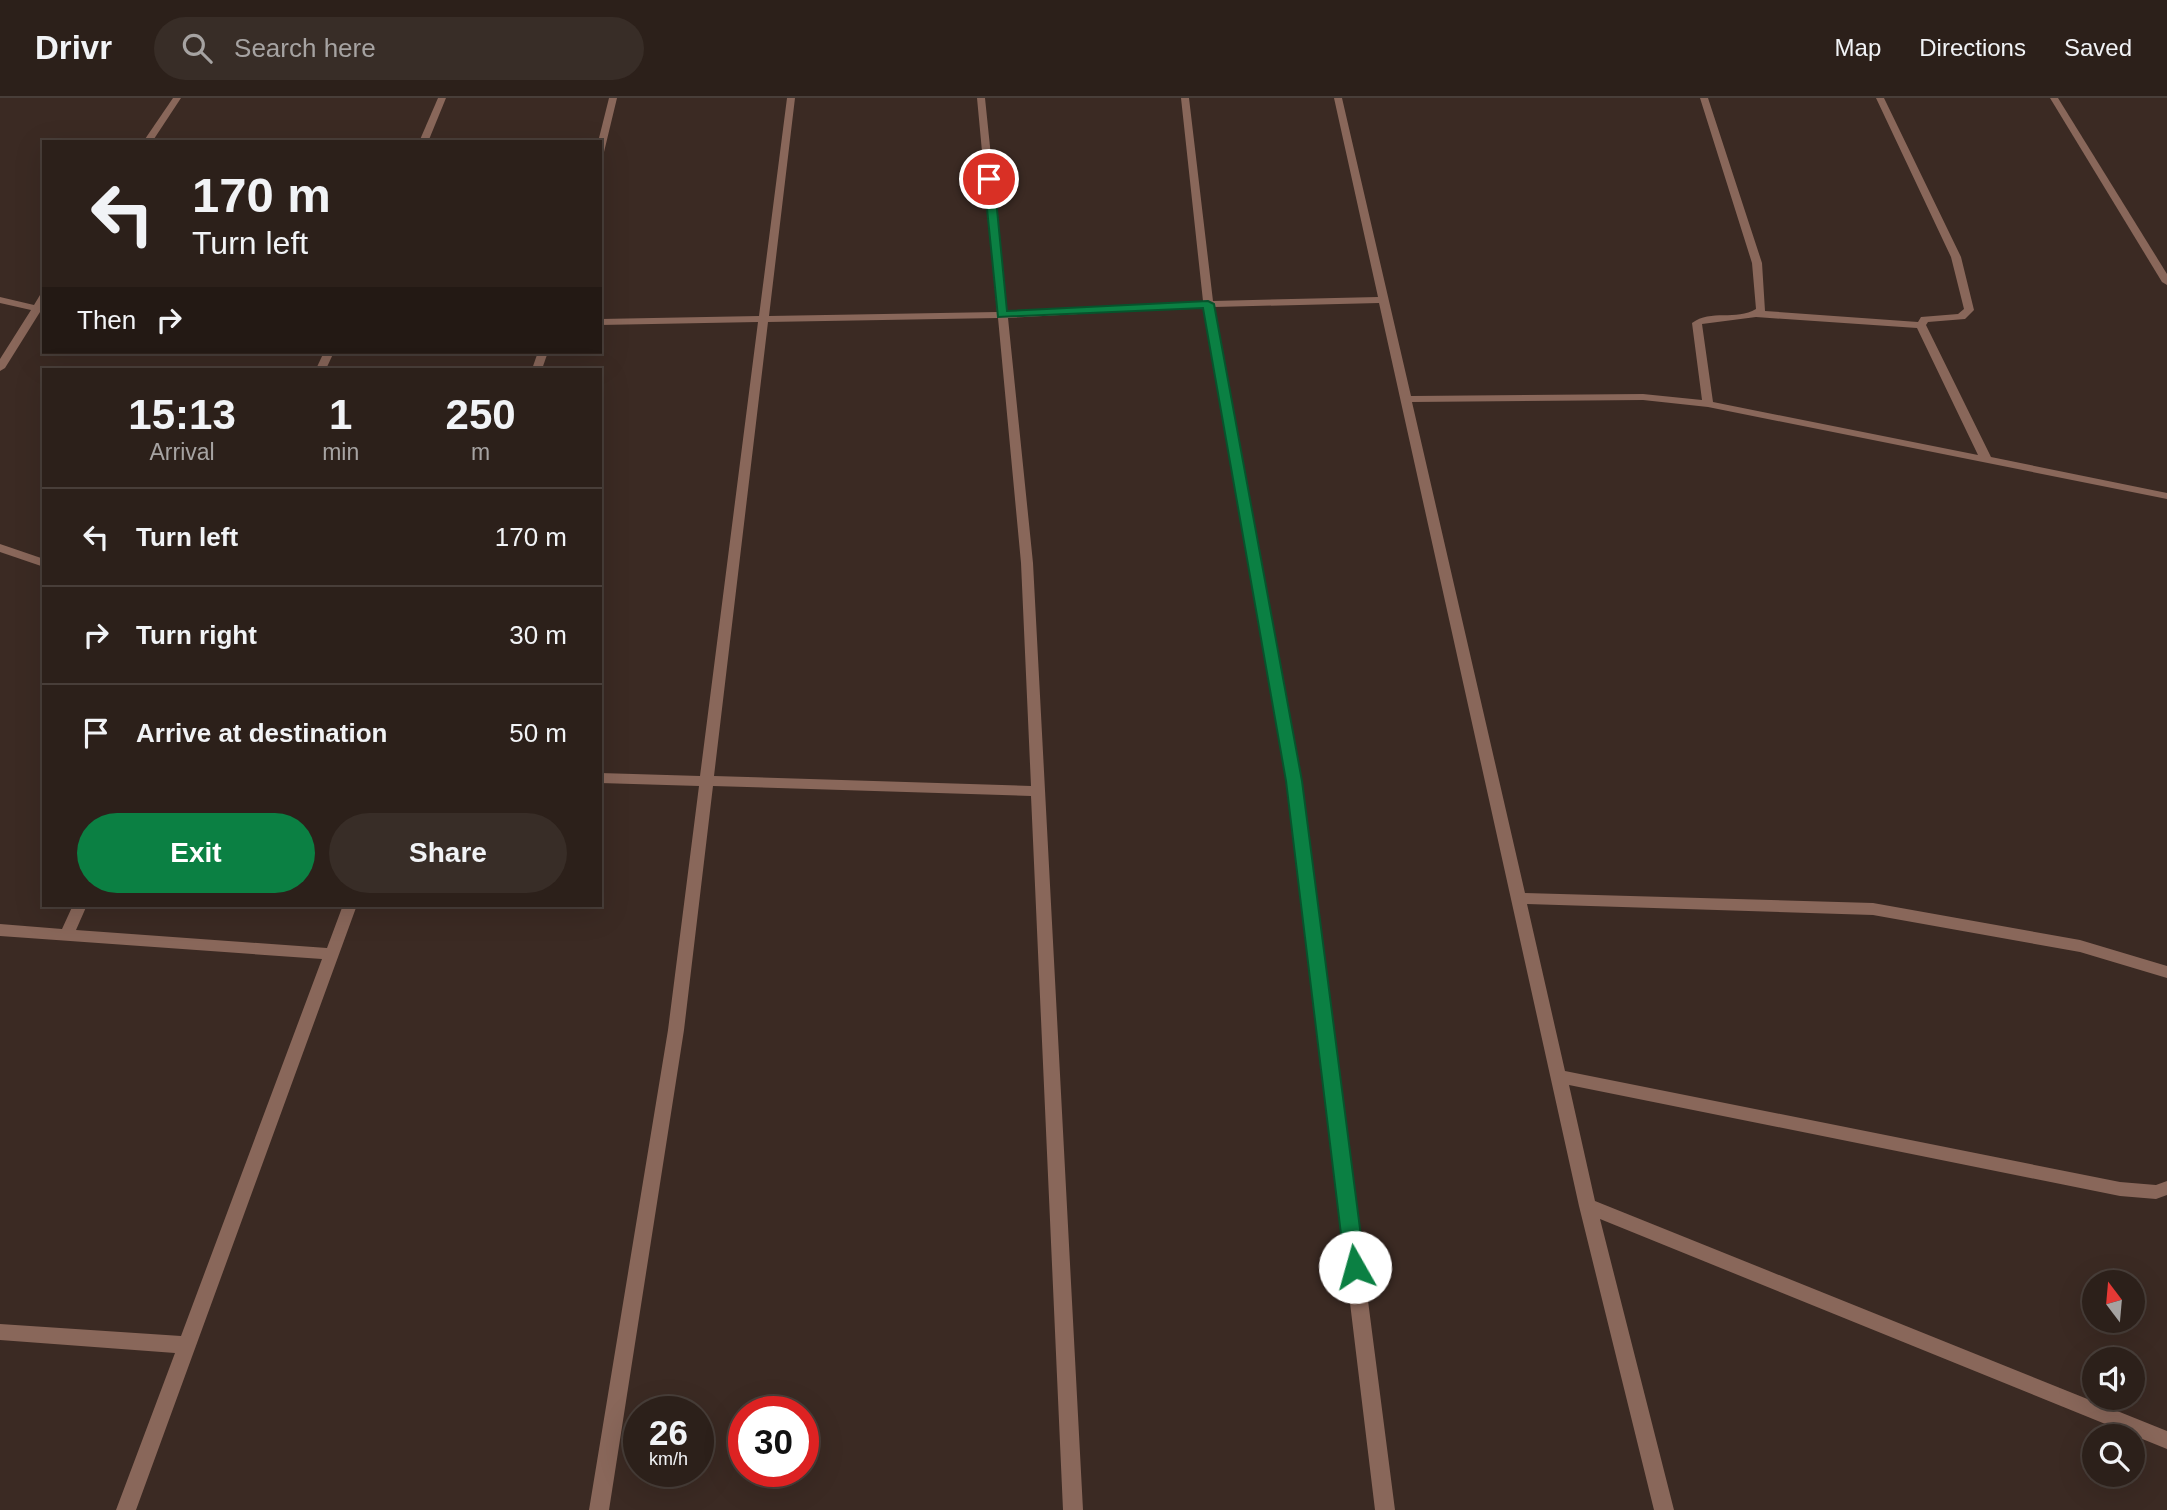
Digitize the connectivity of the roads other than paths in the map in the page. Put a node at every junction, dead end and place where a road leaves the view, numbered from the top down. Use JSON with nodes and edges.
{"nodes":[{"id":1,"x":177,"y":98,"type":"edge"},
{"id":2,"x":442,"y":98,"type":"edge"},
{"id":3,"x":613,"y":98,"type":"edge"},
{"id":4,"x":791,"y":98,"type":"edge"},
{"id":5,"x":981,"y":98,"type":"edge"},
{"id":6,"x":1185,"y":98,"type":"edge"},
{"id":7,"x":1338,"y":98,"type":"edge"},
{"id":8,"x":1704,"y":98,"type":"edge"},
{"id":9,"x":1880,"y":98,"type":"edge"},
{"id":10,"x":2054,"y":98,"type":"edge"},
{"id":11,"x":147,"y":140,"type":"edge"},
{"id":12,"x":424,"y":140,"type":"edge"},
{"id":13,"x":602,"y":144,"type":"edge"},
{"id":14,"x":2167,"y":282,"type":"edge"},
{"id":15,"x":1384,"y":299,"type":"junction"},
{"id":16,"x":0,"y":300,"type":"edge"},
{"id":17,"x":1208,"y":304,"type":"junction"},
{"id":18,"x":40,"y":309,"type":"edge"},
{"id":19,"x":1757,"y":314,"type":"junction"},
{"id":20,"x":1002,"y":315,"type":"junction"},
{"id":21,"x":764,"y":318,"type":"junction"},
{"id":22,"x":602,"y":322,"type":"edge"},
{"id":23,"x":1921,"y":326,"type":"junction"},
{"id":24,"x":0,"y":368,"type":"edge"},
{"id":25,"x":1406,"y":399,"type":"junction"},
{"id":26,"x":1707,"y":404,"type":"junction"},
{"id":27,"x":1986,"y":459,"type":"junction"},
{"id":28,"x":2167,"y":496,"type":"edge"},
{"id":29,"x":0,"y":548,"type":"edge"},
{"id":30,"x":42,"y":561,"type":"edge"},
{"id":31,"x":602,"y":778,"type":"edge"},
{"id":32,"x":707,"y":779,"type":"junction"},
{"id":33,"x":1037,"y":791,"type":"junction"},
{"id":34,"x":1519,"y":898,"type":"junction"},
{"id":35,"x":79,"y":907,"type":"edge"},
{"id":36,"x":349,"y":907,"type":"edge"},
{"id":37,"x":0,"y":930,"type":"edge"},
{"id":38,"x":66,"y":936,"type":"junction"},
{"id":39,"x":332,"y":954,"type":"junction"},
{"id":40,"x":2167,"y":972,"type":"edge"},
{"id":41,"x":1559,"y":1076,"type":"junction"},
{"id":42,"x":2167,"y":1188,"type":"edge"},
{"id":43,"x":1588,"y":1206,"type":"junction"},
{"id":44,"x":0,"y":1332,"type":"edge"},
{"id":45,"x":186,"y":1345,"type":"junction"},
{"id":46,"x":2167,"y":1440,"type":"edge"},
{"id":47,"x":126,"y":1510,"type":"edge"},
{"id":48,"x":599,"y":1510,"type":"edge"},
{"id":49,"x":1073,"y":1510,"type":"edge"},
{"id":50,"x":1385,"y":1510,"type":"edge"},
{"id":51,"x":1664,"y":1510,"type":"edge"}],
"edges":[{"from":1,"to":11,"type":"street"},
{"from":2,"to":12,"type":"street"},
{"from":3,"to":13,"type":"street"},
{"from":4,"to":21,"type":"street"},
{"from":5,"to":20,"type":"street"},
{"from":6,"to":17,"type":"street"},
{"from":7,"to":15,"type":"street"},
{"from":8,"to":19,"type":"street"},
{"from":9,"to":23,"type":"street"},
{"from":10,"to":14,"type":"street"},
{"from":15,"to":17,"type":"street"},
{"from":15,"to":25,"type":"street"},
{"from":16,"to":18,"type":"street"},
{"from":17,"to":20,"type":"street"},
{"from":17,"to":50,"type":"street"},
{"from":18,"to":24,"type":"street"},
{"from":19,"to":23,"type":"street"},
{"from":19,"to":26,"type":"street"},
{"from":20,"to":21,"type":"street"},
{"from":20,"to":33,"type":"street"},
{"from":21,"to":22,"type":"street"},
{"from":21,"to":32,"type":"street"},
{"from":23,"to":27,"type":"street"},
{"from":25,"to":26,"type":"street"},
{"from":25,"to":34,"type":"street"},
{"from":26,"to":27,"type":"street"},
{"from":27,"to":28,"type":"street"},
{"from":29,"to":30,"type":"street"},
{"from":31,"to":32,"type":"street"},
{"from":32,"to":33,"type":"street"},
{"from":32,"to":48,"type":"street"},
{"from":33,"to":49,"type":"street"},
{"from":34,"to":40,"type":"street"},
{"from":34,"to":41,"type":"street"},
{"from":35,"to":38,"type":"street"},
{"from":36,"to":39,"type":"street"},
{"from":37,"to":38,"type":"street"},
{"from":38,"to":39,"type":"street"},
{"from":39,"to":45,"type":"street"},
{"from":41,"to":42,"type":"street"},
{"from":41,"to":43,"type":"street"},
{"from":43,"to":46,"type":"street"},
{"from":43,"to":51,"type":"street"},
{"from":44,"to":45,"type":"street"},
{"from":45,"to":47,"type":"street"}]}
